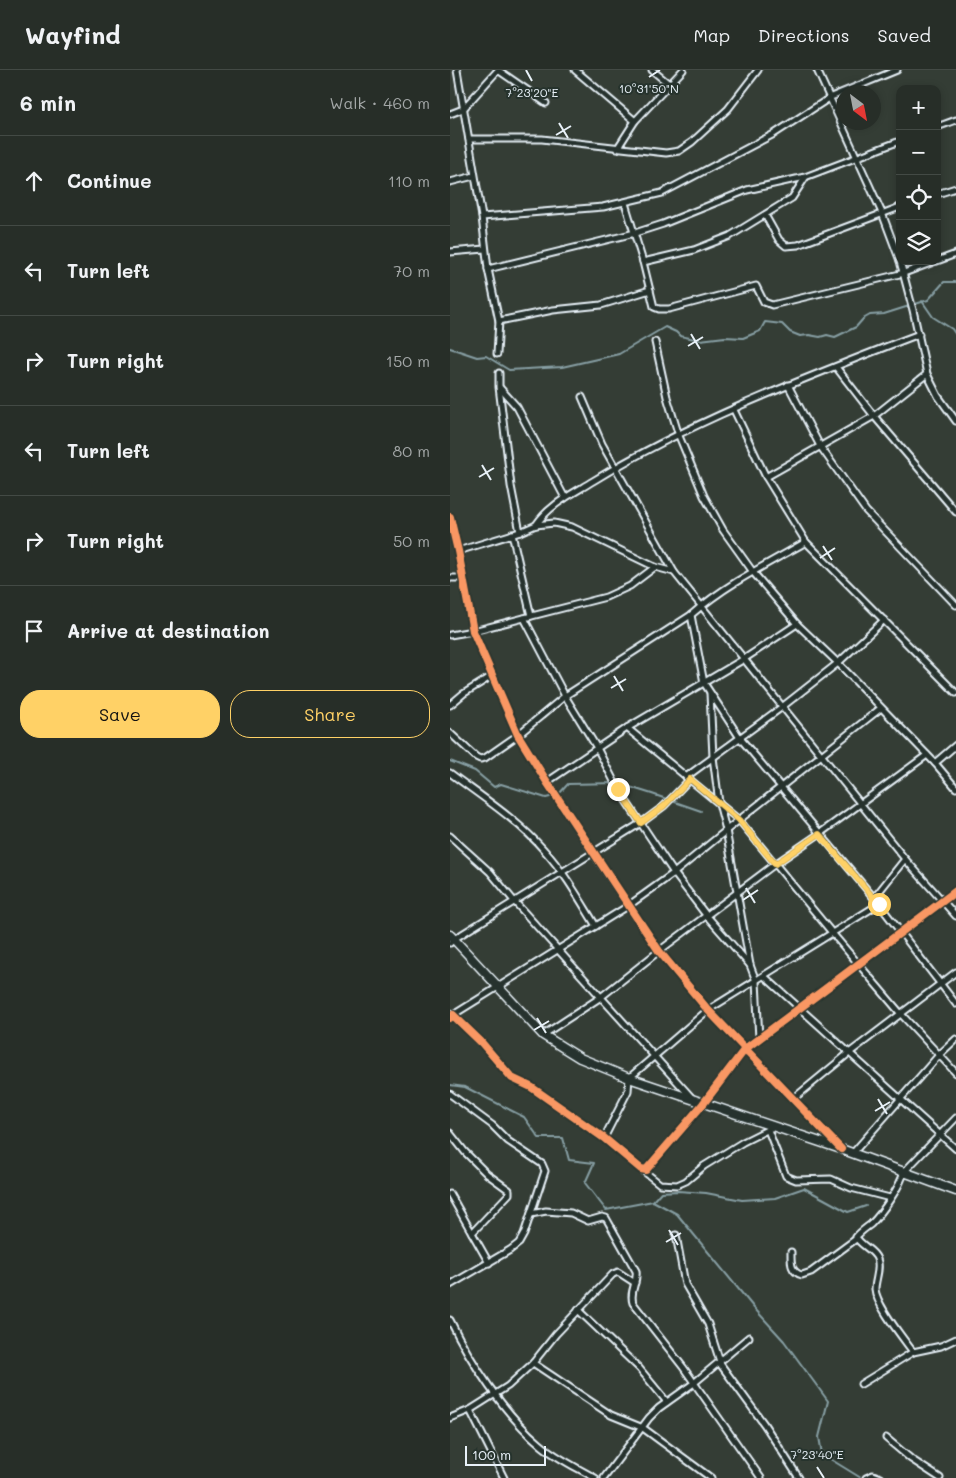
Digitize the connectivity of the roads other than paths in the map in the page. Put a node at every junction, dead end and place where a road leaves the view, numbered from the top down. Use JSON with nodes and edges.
{"nodes":[{"id":1,"x":457,"y":70,"type":"edge"},
{"id":2,"x":575,"y":70,"type":"edge"},
{"id":3,"x":652,"y":70,"type":"edge"},
{"id":4,"x":683,"y":70,"type":"edge"},
{"id":5,"x":758,"y":70,"type":"edge"},
{"id":6,"x":817,"y":70,"type":"edge"},
{"id":7,"x":896,"y":70,"type":"edge"},
{"id":8,"x":669,"y":84,"type":"junction"},
{"id":9,"x":831,"y":97,"type":"junction"},
{"id":10,"x":546,"y":103,"type":"dead end"},
{"id":11,"x":463,"y":108,"type":"junction"},
{"id":12,"x":450,"y":114,"type":"edge"},
{"id":13,"x":956,"y":120,"type":"edge"},
{"id":14,"x":635,"y":121,"type":"junction"},
{"id":15,"x":941,"y":126,"type":"edge"},
{"id":16,"x":468,"y":139,"type":"junction"},
{"id":17,"x":896,"y":141,"type":"edge"},
{"id":18,"x":617,"y":149,"type":"junction"},
{"id":19,"x":856,"y":156,"type":"junction"},
{"id":20,"x":474,"y":176,"type":"junction"},
{"id":21,"x":806,"y":177,"type":"junction"},
{"id":22,"x":450,"y":182,"type":"edge"},
{"id":23,"x":956,"y":188,"type":"edge"},
{"id":24,"x":941,"y":193,"type":"edge"},
{"id":25,"x":626,"y":202,"type":"junction"},
{"id":26,"x":896,"y":208,"type":"edge"},
{"id":27,"x":882,"y":213,"type":"junction"},
{"id":28,"x":765,"y":215,"type":"junction"},
{"id":29,"x":482,"y":217,"type":"junction"},
{"id":30,"x":635,"y":233,"type":"junction"},
{"id":31,"x":485,"y":249,"type":"junction"},
{"id":32,"x":896,"y":250,"type":"edge"},
{"id":33,"x":450,"y":252,"type":"edge"},
{"id":34,"x":956,"y":254,"type":"edge"},
{"id":35,"x":941,"y":260,"type":"edge"},
{"id":36,"x":643,"y":262,"type":"junction"},
{"id":37,"x":901,"y":265,"type":"edge"},
{"id":38,"x":926,"y":265,"type":"edge"},
{"id":39,"x":488,"y":269,"type":"junction"},
{"id":40,"x":904,"y":273,"type":"junction"},
{"id":41,"x":650,"y":290,"type":"junction"},
{"id":42,"x":499,"y":321,"type":"junction"},
{"id":43,"x":919,"y":334,"type":"junction"},
{"id":44,"x":655,"y":342,"type":"dead end"},
{"id":45,"x":497,"y":354,"type":"dead end"},
{"id":46,"x":836,"y":366,"type":"junction"},
{"id":47,"x":499,"y":373,"type":"dead end"},
{"id":48,"x":927,"y":374,"type":"junction"},
{"id":49,"x":788,"y":385,"type":"junction"},
{"id":50,"x":499,"y":387,"type":"junction"},
{"id":51,"x":582,"y":397,"type":"dead end"},
{"id":52,"x":734,"y":410,"type":"junction"},
{"id":53,"x":874,"y":416,"type":"junction"},
{"id":54,"x":956,"y":421,"type":"edge"},
{"id":55,"x":679,"y":436,"type":"junction"},
{"id":56,"x":820,"y":446,"type":"junction"},
{"id":57,"x":615,"y":468,"type":"junction"},
{"id":58,"x":766,"y":477,"type":"junction"},
{"id":59,"x":565,"y":498,"type":"junction"},
{"id":60,"x":956,"y":512,"type":"edge"},
{"id":61,"x":450,"y":517,"type":"edge"},
{"id":62,"x":536,"y":525,"type":"junction"},
{"id":63,"x":520,"y":532,"type":"junction"},
{"id":64,"x":512,"y":534,"type":"junction"},
{"id":65,"x":806,"y":542,"type":"junction"},
{"id":66,"x":458,"y":551,"type":"junction"},
{"id":67,"x":655,"y":567,"type":"junction"},
{"id":68,"x":674,"y":572,"type":"junction"},
{"id":69,"x":753,"y":572,"type":"junction"},
{"id":70,"x":450,"y":578,"type":"edge"},
{"id":71,"x":462,"y":578,"type":"junction"},
{"id":72,"x":956,"y":605,"type":"edge"},
{"id":73,"x":702,"y":606,"type":"junction"},
{"id":74,"x":691,"y":615,"type":"junction"},
{"id":75,"x":531,"y":616,"type":"junction"},
{"id":76,"x":524,"y":618,"type":"junction"},
{"id":77,"x":884,"y":620,"type":"junction"},
{"id":78,"x":797,"y":624,"type":"junction"},
{"id":79,"x":472,"y":631,"type":"junction"},
{"id":80,"x":450,"y":635,"type":"edge"},
{"id":81,"x":744,"y":659,"type":"junction"},
{"id":82,"x":838,"y":663,"type":"junction"},
{"id":83,"x":492,"y":676,"type":"junction"},
{"id":84,"x":704,"y":683,"type":"junction"},
{"id":85,"x":710,"y":693,"type":"junction"},
{"id":86,"x":956,"y":693,"type":"edge"},
{"id":87,"x":565,"y":696,"type":"junction"},
{"id":88,"x":450,"y":705,"type":"edge"},
{"id":89,"x":782,"y":707,"type":"junction"},
{"id":90,"x":882,"y":708,"type":"junction"},
{"id":91,"x":627,"y":728,"type":"junction"},
{"id":92,"x":450,"y":733,"type":"edge"},
{"id":93,"x":518,"y":735,"type":"junction"},
{"id":94,"x":740,"y":738,"type":"junction"},
{"id":95,"x":956,"y":745,"type":"edge"},
{"id":96,"x":597,"y":748,"type":"junction"},
{"id":97,"x":926,"y":755,"type":"junction"},
{"id":98,"x":822,"y":756,"type":"junction"},
{"id":99,"x":713,"y":758,"type":"junction"},
{"id":100,"x":935,"y":763,"type":"junction"},
{"id":101,"x":450,"y":773,"type":"edge"},
{"id":102,"x":688,"y":778,"type":"junction"},
{"id":103,"x":547,"y":782,"type":"junction"},
{"id":104,"x":781,"y":788,"type":"junction"},
{"id":105,"x":956,"y":788,"type":"edge"},
{"id":106,"x":719,"y":803,"type":"junction"},
{"id":107,"x":861,"y":803,"type":"junction"},
{"id":108,"x":739,"y":820,"type":"junction"},
{"id":109,"x":641,"y":823,"type":"junction"},
{"id":110,"x":726,"y":830,"type":"junction"},
{"id":111,"x":819,"y":834,"type":"junction"},
{"id":112,"x":450,"y":836,"type":"edge"},
{"id":113,"x":593,"y":852,"type":"junction"},
{"id":114,"x":905,"y":859,"type":"junction"},
{"id":115,"x":775,"y":864,"type":"junction"},
{"id":116,"x":562,"y":872,"type":"junction"},
{"id":117,"x":674,"y":873,"type":"junction"},
{"id":118,"x":956,"y":891,"type":"edge"},
{"id":119,"x":738,"y":892,"type":"junction"},
{"id":120,"x":874,"y":898,"type":"junction"},
{"id":121,"x":514,"y":901,"type":"junction"},
{"id":122,"x":942,"y":901,"type":"junction"},
{"id":123,"x":879,"y":904,"type":"junction"},
{"id":124,"x":628,"y":906,"type":"junction"},
{"id":125,"x":706,"y":915,"type":"junction"},
{"id":126,"x":956,"y":916,"type":"edge"},
{"id":127,"x":596,"y":926,"type":"junction"},
{"id":128,"x":901,"y":933,"type":"junction"},
{"id":129,"x":833,"y":934,"type":"junction"},
{"id":130,"x":451,"y":939,"type":"edge"},
{"id":131,"x":558,"y":950,"type":"junction"},
{"id":132,"x":659,"y":951,"type":"junction"},
{"id":133,"x":750,"y":965,"type":"junction"},
{"id":134,"x":859,"y":965,"type":"junction"},
{"id":135,"x":956,"y":972,"type":"edge"},
{"id":136,"x":764,"y":976,"type":"junction"},
{"id":137,"x":756,"y":981,"type":"junction"},
{"id":138,"x":940,"y":984,"type":"junction"},
{"id":139,"x":497,"y":986,"type":"junction"},
{"id":140,"x":601,"y":997,"type":"junction"},
{"id":141,"x":956,"y":1004,"type":"edge"},
{"id":142,"x":800,"y":1008,"type":"junction"},
{"id":143,"x":708,"y":1010,"type":"junction"},
{"id":144,"x":901,"y":1014,"type":"junction"},
{"id":145,"x":451,"y":1015,"type":"edge"},
{"id":146,"x":543,"y":1035,"type":"junction"},
{"id":147,"x":759,"y":1039,"type":"junction"},
{"id":148,"x":956,"y":1039,"type":"edge"},
{"id":149,"x":745,"y":1049,"type":"junction"},
{"id":150,"x":850,"y":1053,"type":"junction"},
{"id":151,"x":939,"y":1055,"type":"junction"},
{"id":152,"x":653,"y":1056,"type":"junction"},
{"id":153,"x":956,"y":1073,"type":"edge"},
{"id":154,"x":629,"y":1078,"type":"junction"},
{"id":155,"x":450,"y":1094,"type":"edge"},
{"id":156,"x":793,"y":1099,"type":"junction"},
{"id":157,"x":900,"y":1099,"type":"junction"},
{"id":158,"x":694,"y":1100,"type":"junction"},
{"id":159,"x":703,"y":1104,"type":"junction"},
{"id":160,"x":956,"y":1118,"type":"edge"},
{"id":161,"x":771,"y":1128,"type":"junction"},
{"id":162,"x":450,"y":1133,"type":"edge"},
{"id":163,"x":940,"y":1134,"type":"junction"},
{"id":164,"x":604,"y":1138,"type":"junction"},
{"id":165,"x":841,"y":1149,"type":"junction"},
{"id":166,"x":956,"y":1149,"type":"edge"},
{"id":167,"x":853,"y":1153,"type":"junction"},
{"id":168,"x":641,"y":1169,"type":"junction"},
{"id":169,"x":904,"y":1172,"type":"junction"},
{"id":170,"x":956,"y":1191,"type":"edge"},
{"id":171,"x":450,"y":1194,"type":"edge"},
{"id":172,"x":890,"y":1198,"type":"junction"},
{"id":173,"x":531,"y":1214,"type":"junction"},
{"id":174,"x":472,"y":1233,"type":"junction"},
{"id":175,"x":676,"y":1236,"type":"dead end"},
{"id":176,"x":856,"y":1239,"type":"junction"},
{"id":177,"x":791,"y":1252,"type":"dead end"},
{"id":178,"x":489,"y":1263,"type":"junction"},
{"id":179,"x":635,"y":1283,"type":"junction"},
{"id":180,"x":450,"y":1286,"type":"edge"},
{"id":181,"x":578,"y":1310,"type":"junction"},
{"id":182,"x":450,"y":1320,"type":"edge"},
{"id":183,"x":749,"y":1337,"type":"dead end"},
{"id":184,"x":956,"y":1339,"type":"edge"},
{"id":185,"x":913,"y":1352,"type":"junction"},
{"id":186,"x":719,"y":1361,"type":"junction"},
{"id":187,"x":533,"y":1363,"type":"junction"},
{"id":188,"x":694,"y":1383,"type":"junction"},
{"id":189,"x":861,"y":1384,"type":"dead end"},
{"id":190,"x":495,"y":1394,"type":"junction"},
{"id":191,"x":667,"y":1402,"type":"junction"},
{"id":192,"x":470,"y":1410,"type":"junction"},
{"id":193,"x":450,"y":1418,"type":"edge"},
{"id":194,"x":642,"y":1428,"type":"junction"},
{"id":195,"x":886,"y":1438,"type":"dead end"},
{"id":196,"x":504,"y":1478,"type":"edge"},
{"id":197,"x":595,"y":1478,"type":"edge"},
{"id":198,"x":604,"y":1478,"type":"edge"},
{"id":199,"x":711,"y":1478,"type":"edge"},
{"id":200,"x":761,"y":1478,"type":"edge"},
{"id":201,"x":799,"y":1478,"type":"edge"},
{"id":202,"x":866,"y":1478,"type":"edge"},
{"id":203,"x":881,"y":1478,"type":"edge"},
{"id":204,"x":940,"y":1478,"type":"edge"}],
"edges":[{"from":1,"to":11,"type":"street"},
{"from":2,"to":14,"type":"street"},
{"from":3,"to":8,"type":"street"},
{"from":4,"to":8,"type":"street"},
{"from":5,"to":18,"type":"street"},
{"from":6,"to":9,"type":"street"},
{"from":7,"to":9,"type":"street"},
{"from":8,"to":14,"type":"street"},
{"from":9,"to":19,"type":"street"},
{"from":9,"to":25,"type":"street"},
{"from":10,"to":11,"type":"street"},
{"from":11,"to":12,"type":"street"},
{"from":11,"to":16,"type":"street"},
{"from":13,"to":15,"type":"street"},
{"from":14,"to":18,"type":"street"},
{"from":16,"to":18,"type":"street"},
{"from":16,"to":20,"type":"street"},
{"from":17,"to":19,"type":"street"},
{"from":19,"to":21,"type":"street"},
{"from":19,"to":27,"type":"street"},
{"from":20,"to":22,"type":"street"},
{"from":20,"to":29,"type":"street"},
{"from":21,"to":28,"type":"street"},
{"from":21,"to":30,"type":"street"},
{"from":23,"to":24,"type":"street"},
{"from":25,"to":29,"type":"street"},
{"from":25,"to":30,"type":"street"},
{"from":26,"to":27,"type":"street"},
{"from":27,"to":28,"type":"street"},
{"from":27,"to":32,"type":"street"},
{"from":28,"to":36,"type":"street"},
{"from":29,"to":31,"type":"street"},
{"from":30,"to":36,"type":"street"},
{"from":30,"to":39,"type":"street"},
{"from":31,"to":33,"type":"street"},
{"from":31,"to":39,"type":"street"},
{"from":34,"to":35,"type":"street"},
{"from":36,"to":41,"type":"street"},
{"from":37,"to":40,"type":"street"},
{"from":38,"to":40,"type":"street"},
{"from":39,"to":42,"type":"street"},
{"from":40,"to":41,"type":"street"},
{"from":40,"to":43,"type":"street"},
{"from":41,"to":42,"type":"street"},
{"from":42,"to":45,"type":"street"},
{"from":43,"to":46,"type":"street"},
{"from":43,"to":48,"type":"street"},
{"from":44,"to":55,"type":"street"},
{"from":46,"to":49,"type":"street"},
{"from":46,"to":53,"type":"street"},
{"from":47,"to":50,"type":"street"},
{"from":48,"to":53,"type":"street"},
{"from":48,"to":54,"type":"street"},
{"from":49,"to":52,"type":"street"},
{"from":49,"to":56,"type":"street"},
{"from":50,"to":59,"type":"street"},
{"from":50,"to":63,"type":"street"},
{"from":51,"to":57,"type":"street"},
{"from":52,"to":55,"type":"street"},
{"from":52,"to":58,"type":"street"},
{"from":53,"to":56,"type":"street"},
{"from":53,"to":60,"type":"street"},
{"from":55,"to":57,"type":"street"},
{"from":55,"to":69,"type":"street"},
{"from":56,"to":58,"type":"street"},
{"from":56,"to":72,"type":"street"},
{"from":57,"to":59,"type":"street"},
{"from":57,"to":68,"type":"street"},
{"from":58,"to":65,"type":"street"},
{"from":59,"to":62,"type":"street"},
{"from":61,"to":66,"type":"street"},
{"from":62,"to":63,"type":"street"},
{"from":62,"to":67,"type":"street"},
{"from":63,"to":64,"type":"street"},
{"from":64,"to":66,"type":"street"},
{"from":64,"to":75,"type":"street"},
{"from":65,"to":69,"type":"street"},
{"from":65,"to":77,"type":"street"},
{"from":66,"to":71,"type":"street"},
{"from":67,"to":68,"type":"street"},
{"from":67,"to":75,"type":"street"},
{"from":68,"to":73,"type":"street"},
{"from":69,"to":73,"type":"street"},
{"from":69,"to":78,"type":"street"},
{"from":70,"to":71,"type":"street"},
{"from":71,"to":79,"type":"street"},
{"from":73,"to":74,"type":"street"},
{"from":73,"to":81,"type":"street"},
{"from":74,"to":84,"type":"street"},
{"from":74,"to":87,"type":"street"},
{"from":75,"to":76,"type":"street"},
{"from":76,"to":79,"type":"street"},
{"from":76,"to":87,"type":"street"},
{"from":77,"to":82,"type":"street"},
{"from":77,"to":86,"type":"street"},
{"from":78,"to":81,"type":"street"},
{"from":78,"to":82,"type":"street"},
{"from":79,"to":80,"type":"street"},
{"from":79,"to":83,"type":"street"},
{"from":81,"to":84,"type":"street"},
{"from":81,"to":89,"type":"street"},
{"from":82,"to":89,"type":"street"},
{"from":82,"to":90,"type":"street"},
{"from":83,"to":88,"type":"street"},
{"from":83,"to":93,"type":"street"},
{"from":84,"to":85,"type":"street"},
{"from":84,"to":91,"type":"street"},
{"from":85,"to":94,"type":"street"},
{"from":85,"to":99,"type":"street"},
{"from":87,"to":93,"type":"street"},
{"from":87,"to":96,"type":"street"},
{"from":89,"to":94,"type":"street"},
{"from":89,"to":98,"type":"street"},
{"from":90,"to":97,"type":"street"},
{"from":90,"to":98,"type":"street"},
{"from":91,"to":96,"type":"street"},
{"from":91,"to":102,"type":"street"},
{"from":92,"to":93,"type":"street"},
{"from":93,"to":103,"type":"street"},
{"from":94,"to":99,"type":"street"},
{"from":94,"to":104,"type":"street"},
{"from":95,"to":100,"type":"street"},
{"from":96,"to":103,"type":"street"},
{"from":96,"to":109,"type":"street"},
{"from":97,"to":100,"type":"street"},
{"from":97,"to":107,"type":"street"},
{"from":98,"to":104,"type":"street"},
{"from":98,"to":107,"type":"street"},
{"from":99,"to":102,"type":"street"},
{"from":99,"to":106,"type":"street"},
{"from":100,"to":105,"type":"street"},
{"from":101,"to":116,"type":"street"},
{"from":102,"to":106,"type":"street"},
{"from":102,"to":109,"type":"street"},
{"from":103,"to":113,"type":"street"},
{"from":104,"to":108,"type":"street"},
{"from":104,"to":111,"type":"street"},
{"from":106,"to":108,"type":"street"},
{"from":106,"to":110,"type":"street"},
{"from":107,"to":111,"type":"street"},
{"from":107,"to":114,"type":"street"},
{"from":108,"to":110,"type":"street"},
{"from":108,"to":115,"type":"street"},
{"from":109,"to":113,"type":"street"},
{"from":109,"to":117,"type":"street"},
{"from":110,"to":117,"type":"street"},
{"from":110,"to":119,"type":"street"},
{"from":111,"to":115,"type":"street"},
{"from":111,"to":120,"type":"street"},
{"from":112,"to":121,"type":"street"},
{"from":113,"to":116,"type":"street"},
{"from":113,"to":124,"type":"street"},
{"from":114,"to":120,"type":"street"},
{"from":114,"to":122,"type":"street"},
{"from":115,"to":119,"type":"street"},
{"from":115,"to":129,"type":"street"},
{"from":116,"to":121,"type":"street"},
{"from":116,"to":127,"type":"street"},
{"from":117,"to":124,"type":"street"},
{"from":117,"to":125,"type":"street"},
{"from":118,"to":122,"type":"street"},
{"from":119,"to":125,"type":"street"},
{"from":119,"to":133,"type":"street"},
{"from":120,"to":123,"type":"street"},
{"from":121,"to":130,"type":"street"},
{"from":121,"to":131,"type":"street"},
{"from":122,"to":126,"type":"street"},
{"from":122,"to":128,"type":"street"},
{"from":123,"to":128,"type":"street"},
{"from":123,"to":129,"type":"street"},
{"from":124,"to":127,"type":"street"},
{"from":124,"to":132,"type":"street"},
{"from":125,"to":132,"type":"street"},
{"from":125,"to":133,"type":"street"},
{"from":127,"to":131,"type":"street"},
{"from":128,"to":134,"type":"street"},
{"from":128,"to":138,"type":"street"},
{"from":129,"to":134,"type":"street"},
{"from":129,"to":136,"type":"street"},
{"from":130,"to":139,"type":"street"},
{"from":131,"to":139,"type":"street"},
{"from":131,"to":140,"type":"street"},
{"from":132,"to":140,"type":"street"},
{"from":132,"to":143,"type":"street"},
{"from":133,"to":137,"type":"street"},
{"from":134,"to":142,"type":"street"},
{"from":134,"to":144,"type":"street"},
{"from":135,"to":138,"type":"street"},
{"from":136,"to":137,"type":"street"},
{"from":136,"to":142,"type":"street"},
{"from":137,"to":143,"type":"street"},
{"from":137,"to":147,"type":"street"},
{"from":138,"to":141,"type":"street"},
{"from":138,"to":144,"type":"street"},
{"from":139,"to":145,"type":"street"},
{"from":139,"to":146,"type":"street"},
{"from":140,"to":146,"type":"street"},
{"from":140,"to":152,"type":"street"},
{"from":142,"to":147,"type":"street"},
{"from":142,"to":150,"type":"street"},
{"from":143,"to":149,"type":"street"},
{"from":143,"to":152,"type":"street"},
{"from":144,"to":150,"type":"street"},
{"from":144,"to":151,"type":"street"},
{"from":145,"to":164,"type":"street"},
{"from":146,"to":154,"type":"street"},
{"from":147,"to":149,"type":"street"},
{"from":148,"to":151,"type":"street"},
{"from":149,"to":156,"type":"street"},
{"from":149,"to":159,"type":"street"},
{"from":150,"to":156,"type":"street"},
{"from":150,"to":157,"type":"street"},
{"from":151,"to":153,"type":"street"},
{"from":151,"to":157,"type":"street"},
{"from":152,"to":154,"type":"street"},
{"from":152,"to":158,"type":"street"},
{"from":154,"to":158,"type":"street"},
{"from":154,"to":164,"type":"street"},
{"from":155,"to":173,"type":"street"},
{"from":156,"to":165,"type":"street"},
{"from":157,"to":163,"type":"street"},
{"from":157,"to":167,"type":"street"},
{"from":158,"to":159,"type":"street"},
{"from":159,"to":161,"type":"street"},
{"from":159,"to":168,"type":"street"},
{"from":160,"to":163,"type":"street"},
{"from":161,"to":165,"type":"street"},
{"from":161,"to":168,"type":"street"},
{"from":161,"to":172,"type":"street"},
{"from":162,"to":174,"type":"street"},
{"from":163,"to":166,"type":"street"},
{"from":163,"to":169,"type":"street"},
{"from":164,"to":168,"type":"street"},
{"from":165,"to":167,"type":"street"},
{"from":167,"to":169,"type":"street"},
{"from":169,"to":170,"type":"street"},
{"from":169,"to":172,"type":"street"},
{"from":171,"to":174,"type":"street"},
{"from":172,"to":176,"type":"street"},
{"from":173,"to":178,"type":"street"},
{"from":173,"to":179,"type":"street"},
{"from":174,"to":178,"type":"street"},
{"from":175,"to":186,"type":"street"},
{"from":176,"to":177,"type":"street"},
{"from":176,"to":185,"type":"street"},
{"from":178,"to":180,"type":"street"},
{"from":179,"to":181,"type":"street"},
{"from":179,"to":188,"type":"street"},
{"from":181,"to":187,"type":"street"},
{"from":181,"to":191,"type":"street"},
{"from":182,"to":190,"type":"street"},
{"from":183,"to":186,"type":"street"},
{"from":184,"to":185,"type":"street"},
{"from":185,"to":189,"type":"street"},
{"from":186,"to":188,"type":"street"},
{"from":186,"to":201,"type":"street"},
{"from":187,"to":190,"type":"street"},
{"from":187,"to":194,"type":"street"},
{"from":188,"to":191,"type":"street"},
{"from":188,"to":200,"type":"street"},
{"from":190,"to":192,"type":"street"},
{"from":190,"to":197,"type":"street"},
{"from":191,"to":194,"type":"street"},
{"from":192,"to":193,"type":"street"},
{"from":192,"to":196,"type":"street"},
{"from":194,"to":198,"type":"street"},
{"from":194,"to":199,"type":"street"},
{"from":195,"to":204,"type":"street"},
{"from":202,"to":203,"type":"street"}]}
